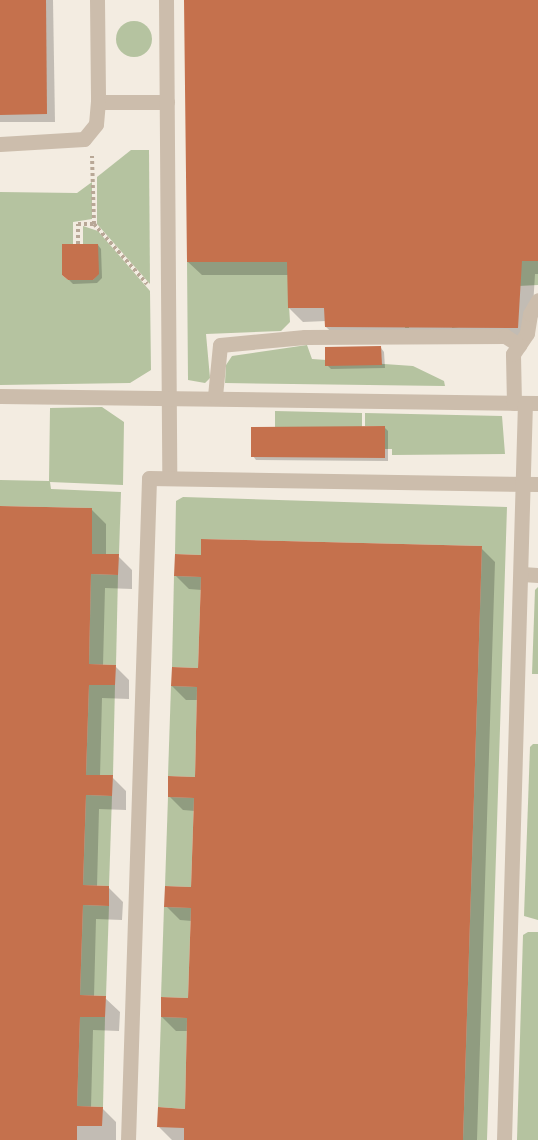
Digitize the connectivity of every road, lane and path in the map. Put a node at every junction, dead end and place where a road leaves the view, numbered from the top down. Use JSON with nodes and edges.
{"nodes":[{"id":1,"x":96,"y":0,"type":"edge"},
{"id":2,"x":166,"y":0,"type":"edge"},
{"id":3,"x":98,"y":102,"type":"junction"},
{"id":4,"x":167,"y":102,"type":"junction"},
{"id":5,"x":84,"y":139,"type":"junction"},
{"id":6,"x":0,"y":144,"type":"edge"},
{"id":7,"x":94,"y":224,"type":"junction"},
{"id":8,"x":78,"y":244,"type":"dead end"},
{"id":9,"x":168,"y":290,"type":"junction"},
{"id":10,"x":538,"y":300,"type":"edge"},
{"id":11,"x":519,"y":345,"type":"junction"},
{"id":12,"x":169,"y":395,"type":"junction"},
{"id":13,"x":0,"y":396,"type":"edge"},
{"id":14,"x":215,"y":396,"type":"junction"},
{"id":15,"x":526,"y":403,"type":"edge"},
{"id":16,"x":169,"y":478,"type":"junction"},
{"id":17,"x":532,"y":484,"type":"edge"},
{"id":18,"x":530,"y":574,"type":"edge"},
{"id":19,"x":128,"y":1140,"type":"edge"},
{"id":20,"x":504,"y":1140,"type":"edge"}],
"edges":[{"from":1,"to":3,"type":"lane"},
{"from":2,"to":4,"type":"lane"},
{"from":3,"to":4,"type":"lane"},
{"from":3,"to":5,"type":"lane"},
{"from":4,"to":9,"type":"lane"},
{"from":5,"to":6,"type":"lane"},
{"from":5,"to":7,"type":"path"},
{"from":7,"to":8,"type":"path"},
{"from":7,"to":9,"type":"path"},
{"from":9,"to":12,"type":"lane"},
{"from":10,"to":11,"type":"lane"},
{"from":11,"to":14,"type":"lane"},
{"from":11,"to":15,"type":"lane"},
{"from":12,"to":13,"type":"lane"},
{"from":12,"to":14,"type":"lane"},
{"from":12,"to":16,"type":"lane"},
{"from":14,"to":15,"type":"lane"},
{"from":15,"to":17,"type":"lane"},
{"from":16,"to":17,"type":"lane"},
{"from":16,"to":19,"type":"lane"},
{"from":17,"to":18,"type":"lane"},
{"from":18,"to":20,"type":"lane"}]}
